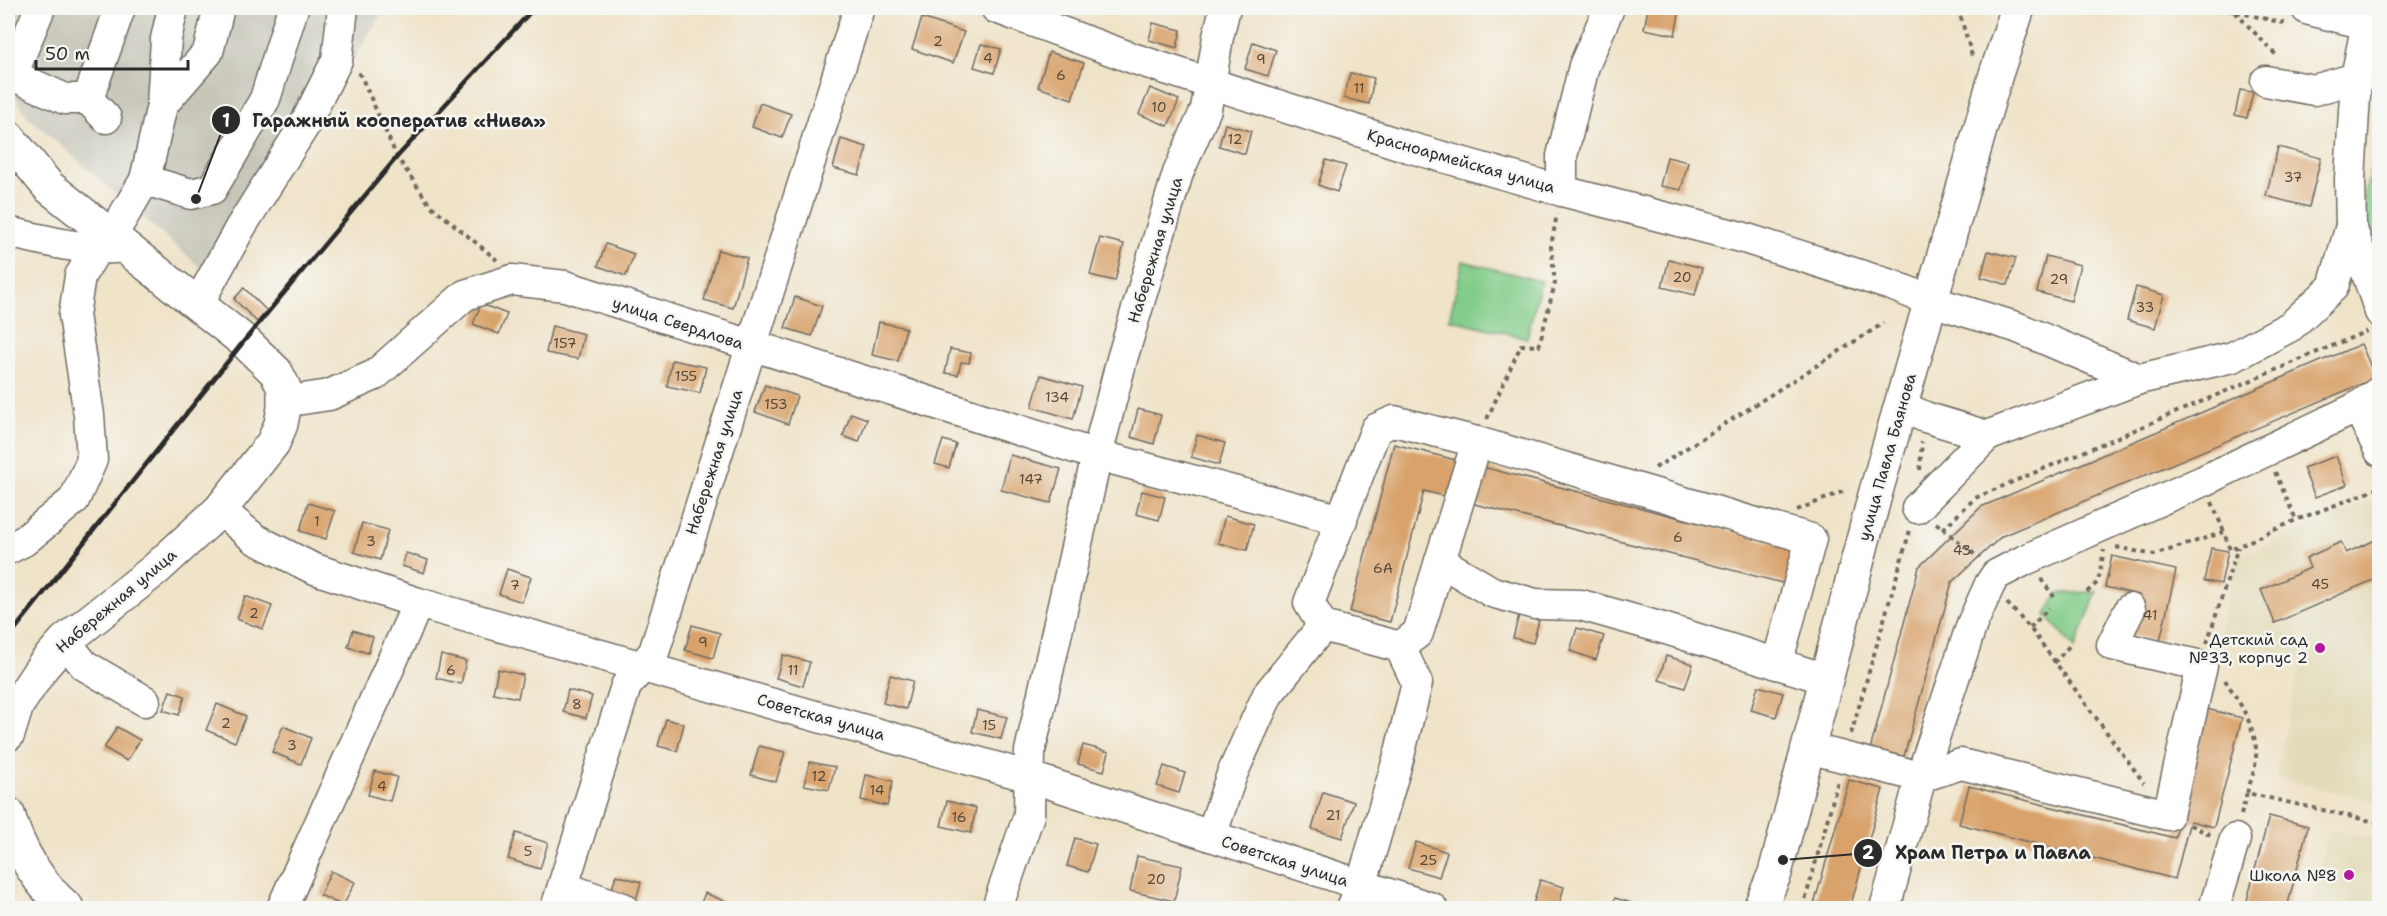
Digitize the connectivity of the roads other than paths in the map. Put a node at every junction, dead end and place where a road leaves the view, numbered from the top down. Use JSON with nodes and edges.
{"nodes":[{"id":1,"x":40,"y":8,"type":"edge"},
{"id":2,"x":120,"y":8,"type":"edge"},
{"id":3,"x":173,"y":8,"type":"edge"},
{"id":4,"x":219,"y":8,"type":"edge"},
{"id":5,"x":293,"y":8,"type":"edge"},
{"id":6,"x":343,"y":8,"type":"edge"},
{"id":7,"x":859,"y":8,"type":"edge"},
{"id":8,"x":996,"y":8,"type":"edge"},
{"id":9,"x":1225,"y":8,"type":"edge"},
{"id":10,"x":1609,"y":8,"type":"edge"},
{"id":11,"x":2018,"y":8,"type":"edge"},
{"id":12,"x":2308,"y":8,"type":"edge"},
{"id":13,"x":2373,"y":25,"type":"edge"},
{"id":14,"x":10,"y":76,"type":"edge"},
{"id":15,"x":2356,"y":78,"type":"junction"},
{"id":16,"x":2266,"y":81,"type":"dead end"},
{"id":17,"x":1210,"y":83,"type":"junction"},
{"id":18,"x":162,"y":105,"type":"junction"},
{"id":19,"x":8,"y":137,"type":"edge"},
{"id":20,"x":145,"y":180,"type":"junction"},
{"id":21,"x":1562,"y":191,"type":"junction"},
{"id":22,"x":2351,"y":226,"type":"junction"},
{"id":23,"x":8,"y":232,"type":"edge"},
{"id":24,"x":112,"y":244,"type":"junction"},
{"id":25,"x":1931,"y":301,"type":"junction"},
{"id":26,"x":198,"y":304,"type":"junction"},
{"id":27,"x":2374,"y":321,"type":"edge"},
{"id":28,"x":750,"y":347,"type":"junction"},
{"id":29,"x":2139,"y":379,"type":"junction"},
{"id":30,"x":2369,"y":399,"type":"edge"},
{"id":31,"x":283,"y":402,"type":"junction"},
{"id":32,"x":1913,"y":411,"type":"junction"},
{"id":33,"x":1987,"y":436,"type":"junction"},
{"id":34,"x":1477,"y":442,"type":"junction"},
{"id":35,"x":2379,"y":451,"type":"edge"},
{"id":36,"x":1097,"y":455,"type":"junction"},
{"id":37,"x":1917,"y":508,"type":"road end"},
{"id":38,"x":220,"y":510,"type":"junction"},
{"id":39,"x":1342,"y":520,"type":"junction"},
{"id":40,"x":8,"y":549,"type":"edge"},
{"id":41,"x":1440,"y":561,"type":"junction"},
{"id":42,"x":418,"y":603,"type":"junction"},
{"id":43,"x":2130,"y":609,"type":"dead end"},
{"id":44,"x":1323,"y":626,"type":"junction"},
{"id":45,"x":65,"y":641,"type":"junction"},
{"id":46,"x":1400,"y":647,"type":"junction"},
{"id":47,"x":1777,"y":664,"type":"junction"},
{"id":48,"x":641,"y":666,"type":"junction"},
{"id":49,"x":1826,"y":679,"type":"junction"},
{"id":50,"x":145,"y":701,"type":"dead end"},
{"id":51,"x":8,"y":734,"type":"edge"},
{"id":52,"x":1808,"y":748,"type":"junction"},
{"id":53,"x":1030,"y":777,"type":"junction"},
{"id":54,"x":1922,"y":777,"type":"junction"},
{"id":55,"x":8,"y":814,"type":"edge"},
{"id":56,"x":1211,"y":836,"type":"junction"},
{"id":57,"x":2235,"y":839,"type":"dead end"},
{"id":58,"x":1357,"y":897,"type":"edge"},
{"id":59,"x":560,"y":898,"type":"edge"},
{"id":60,"x":67,"y":909,"type":"edge"},
{"id":61,"x":282,"y":909,"type":"edge"},
{"id":62,"x":623,"y":909,"type":"edge"},
{"id":63,"x":997,"y":909,"type":"edge"},
{"id":64,"x":1432,"y":909,"type":"edge"},
{"id":65,"x":1760,"y":909,"type":"edge"},
{"id":66,"x":1885,"y":909,"type":"edge"},
{"id":67,"x":2214,"y":909,"type":"edge"}],
"edges":[{"from":1,"to":14,"type":"street"},
{"from":2,"to":14,"type":"street"},
{"from":3,"to":18,"type":"street"},
{"from":4,"to":18,"type":"street"},
{"from":5,"to":20,"type":"street"},
{"from":6,"to":26,"type":"street"},
{"from":7,"to":28,"type":"street","name":"Набережная улица"},
{"from":8,"to":17,"type":"street","name":"Красноармейская улица"},
{"from":9,"to":17,"type":"street","name":"Набережная улица"},
{"from":10,"to":21,"type":"street"},
{"from":11,"to":25,"type":"main road","name":"улица Павла Баянова"},
{"from":12,"to":13,"type":"main road"},
{"from":13,"to":15,"type":"street"},
{"from":15,"to":16,"type":"street"},
{"from":15,"to":22,"type":"street"},
{"from":17,"to":21,"type":"street","name":"Красноармейская улица"},
{"from":17,"to":36,"type":"street","name":"Набережная улица"},
{"from":18,"to":20,"type":"street"},
{"from":19,"to":24,"type":"main road"},
{"from":20,"to":24,"type":"street"},
{"from":21,"to":25,"type":"street","name":"Красноармейская улица"},
{"from":22,"to":27,"type":"street"},
{"from":22,"to":29,"type":"street"},
{"from":23,"to":24,"type":"street"},
{"from":24,"to":26,"type":"main road"},
{"from":24,"to":40,"type":"street"},
{"from":25,"to":29,"type":"street","name":"Красноармейская улица"},
{"from":25,"to":32,"type":"main road","name":"улица Павла Баянова"},
{"from":26,"to":31,"type":"main road"},
{"from":28,"to":31,"type":"street","name":"улица Свердлова"},
{"from":28,"to":36,"type":"street","name":"улица Свердлова"},
{"from":28,"to":48,"type":"street","name":"Набережная улица"},
{"from":29,"to":33,"type":"street"},
{"from":30,"to":35,"type":"street"},
{"from":30,"to":54,"type":"street"},
{"from":31,"to":38,"type":"main road","name":"Набережная улица"},
{"from":32,"to":33,"type":"street"},
{"from":32,"to":49,"type":"main road","name":"улица Павла Баянова"},
{"from":33,"to":37,"type":"street"},
{"from":34,"to":39,"type":"street"},
{"from":34,"to":41,"type":"street"},
{"from":34,"to":47,"type":"street"},
{"from":36,"to":39,"type":"street","name":"улица Свердлова"},
{"from":36,"to":53,"type":"street","name":"Набережная улица"},
{"from":38,"to":42,"type":"street","name":"Советская улица"},
{"from":38,"to":45,"type":"main road","name":"Набережная улица"},
{"from":39,"to":44,"type":"street"},
{"from":41,"to":46,"type":"street"},
{"from":41,"to":47,"type":"street"},
{"from":42,"to":48,"type":"street","name":"Советская улица"},
{"from":42,"to":61,"type":"street"},
{"from":43,"to":54,"type":"street"},
{"from":44,"to":46,"type":"street"},
{"from":44,"to":56,"type":"street"},
{"from":45,"to":50,"type":"street"},
{"from":45,"to":51,"type":"main road","name":"Набережная улица"},
{"from":46,"to":58,"type":"street"},
{"from":47,"to":49,"type":"street"},
{"from":48,"to":53,"type":"street","name":"Советская улица"},
{"from":48,"to":59,"type":"street","name":"Набережная улица"},
{"from":49,"to":52,"type":"main road","name":"улица Павла Баянова"},
{"from":52,"to":54,"type":"street"},
{"from":52,"to":65,"type":"main road","name":"улица Павла Баянова"},
{"from":53,"to":56,"type":"street","name":"Советская улица"},
{"from":53,"to":63,"type":"street","name":"Набережная улица"},
{"from":54,"to":66,"type":"street"},
{"from":55,"to":60,"type":"main road"},
{"from":56,"to":58,"type":"street","name":"Советская улица"},
{"from":57,"to":67,"type":"street"},
{"from":58,"to":64,"type":"street","name":"Советская улица"},
{"from":59,"to":62,"type":"street"}]}
